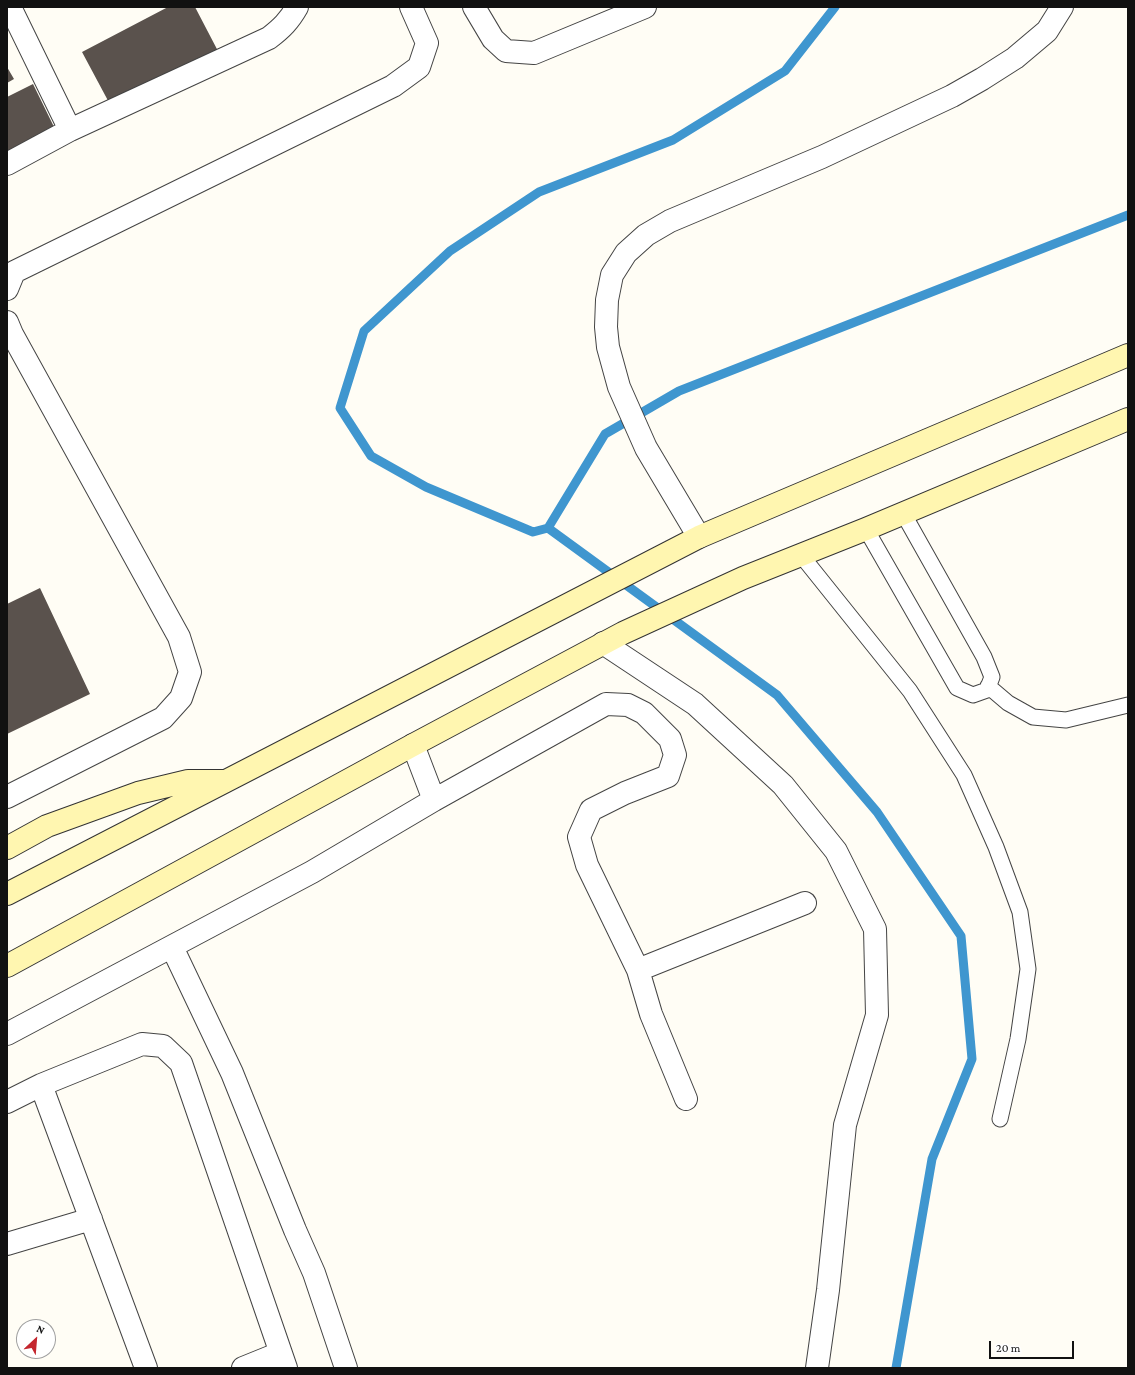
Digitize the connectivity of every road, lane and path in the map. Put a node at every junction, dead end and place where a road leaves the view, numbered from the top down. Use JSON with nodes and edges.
{"nodes":[{"id":1,"x":10,"y":7,"type":"edge"},
{"id":2,"x":297,"y":7,"type":"edge"},
{"id":3,"x":474,"y":7,"type":"edge"},
{"id":4,"x":645,"y":7,"type":"edge"},
{"id":5,"x":1062,"y":7,"type":"edge"},
{"id":6,"x":417,"y":9,"type":"edge"},
{"id":7,"x":70,"y":130,"type":"junction"},
{"id":8,"x":7,"y":164,"type":"edge"},
{"id":9,"x":7,"y":289,"type":"edge"},
{"id":10,"x":7,"y":322,"type":"edge"},
{"id":11,"x":1128,"y":355,"type":"edge"},
{"id":12,"x":1128,"y":419,"type":"edge"},
{"id":13,"x":903,"y":513,"type":"junction"},
{"id":14,"x":866,"y":529,"type":"junction"},
{"id":15,"x":699,"y":538,"type":"junction"},
{"id":16,"x":801,"y":555,"type":"junction"},
{"id":17,"x":603,"y":643,"type":"junction"},
{"id":18,"x":988,"y":686,"type":"junction"},
{"id":19,"x":1128,"y":705,"type":"edge"},
{"id":20,"x":413,"y":745,"type":"junction"},
{"id":21,"x":227,"y":780,"type":"junction"},
{"id":22,"x":7,"y":797,"type":"edge"},
{"id":23,"x":434,"y":800,"type":"junction"},
{"id":24,"x":7,"y":848,"type":"edge"},
{"id":25,"x":7,"y":894,"type":"edge"},
{"id":26,"x":805,"y":903,"type":"dead end"},
{"id":27,"x":172,"y":947,"type":"junction"},
{"id":28,"x":7,"y":966,"type":"edge"},
{"id":29,"x":638,"y":970,"type":"junction"},
{"id":30,"x":7,"y":1034,"type":"edge"},
{"id":31,"x":41,"y":1085,"type":"junction"},
{"id":32,"x":686,"y":1099,"type":"dead end"},
{"id":33,"x":7,"y":1102,"type":"edge"},
{"id":34,"x":1000,"y":1118,"type":"dead end"},
{"id":35,"x":91,"y":1219,"type":"junction"},
{"id":36,"x":7,"y":1244,"type":"edge"},
{"id":37,"x":283,"y":1361,"type":"edge"},
{"id":38,"x":146,"y":1368,"type":"edge"},
{"id":39,"x":243,"y":1368,"type":"edge"},
{"id":40,"x":346,"y":1368,"type":"edge"},
{"id":41,"x":817,"y":1368,"type":"edge"}],
"edges":[{"from":1,"to":7,"type":"street"},
{"from":2,"to":7,"type":"street"},
{"from":3,"to":4,"type":"street"},
{"from":5,"to":15,"type":"street"},
{"from":6,"to":9,"type":"street"},
{"from":7,"to":8,"type":"street"},
{"from":10,"to":22,"type":"street"},
{"from":11,"to":15,"type":"street"},
{"from":12,"to":13,"type":"street"},
{"from":13,"to":14,"type":"street"},
{"from":13,"to":18,"type":"lane"},
{"from":14,"to":16,"type":"street"},
{"from":14,"to":18,"type":"lane"},
{"from":15,"to":21,"type":"street"},
{"from":16,"to":17,"type":"street"},
{"from":16,"to":34,"type":"lane"},
{"from":17,"to":20,"type":"street"},
{"from":17,"to":41,"type":"street"},
{"from":18,"to":19,"type":"lane"},
{"from":20,"to":23,"type":"street"},
{"from":20,"to":28,"type":"street"},
{"from":21,"to":24,"type":"street"},
{"from":21,"to":25,"type":"street"},
{"from":23,"to":27,"type":"street"},
{"from":23,"to":29,"type":"street"},
{"from":26,"to":29,"type":"street"},
{"from":27,"to":30,"type":"street"},
{"from":27,"to":40,"type":"street"},
{"from":29,"to":32,"type":"street"},
{"from":31,"to":33,"type":"street"},
{"from":31,"to":35,"type":"street"},
{"from":31,"to":37,"type":"street"},
{"from":35,"to":36,"type":"street"},
{"from":35,"to":38,"type":"street"},
{"from":37,"to":39,"type":"street"}]}
